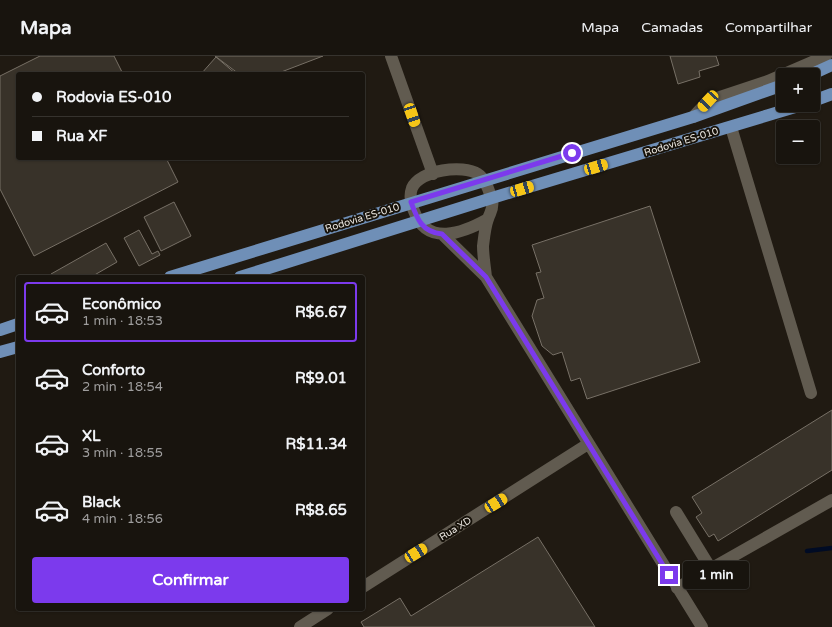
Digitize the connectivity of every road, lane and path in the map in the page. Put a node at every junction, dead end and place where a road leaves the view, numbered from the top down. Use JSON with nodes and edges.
{"nodes":[{"id":1,"x":391,"y":56,"type":"edge"},
{"id":2,"x":826,"y":56,"type":"edge"},
{"id":3,"x":832,"y":65,"type":"edge"},
{"id":4,"x":820,"y":70,"type":"edge"},
{"id":5,"x":776,"y":87,"type":"edge"},
{"id":6,"x":832,"y":94,"type":"edge"},
{"id":7,"x":820,"y":98,"type":"edge"},
{"id":8,"x":779,"y":112,"type":"edge"},
{"id":9,"x":693,"y":117,"type":"junction"},
{"id":10,"x":731,"y":127,"type":"junction"},
{"id":11,"x":433,"y":174,"type":"junction"},
{"id":12,"x":485,"y":180,"type":"junction"},
{"id":13,"x":492,"y":198,"type":"junction"},
{"id":14,"x":411,"y":202,"type":"junction"},
{"id":15,"x":488,"y":219,"type":"junction"},
{"id":16,"x":418,"y":221,"type":"junction"},
{"id":17,"x":442,"y":234,"type":"junction"},
{"id":18,"x":176,"y":275,"type":"edge"},
{"id":19,"x":246,"y":275,"type":"edge"},
{"id":20,"x":486,"y":277,"type":"junction"},
{"id":21,"x":16,"y":325,"type":"edge"},
{"id":22,"x":0,"y":330,"type":"edge"},
{"id":23,"x":16,"y":348,"type":"edge"},
{"id":24,"x":0,"y":352,"type":"edge"},
{"id":25,"x":811,"y":393,"type":"dead end"},
{"id":26,"x":588,"y":444,"type":"junction"},
{"id":27,"x":832,"y":500,"type":"edge"},
{"id":28,"x":676,"y":512,"type":"dead end"},
{"id":29,"x":711,"y":569,"type":"junction"},
{"id":30,"x":365,"y":586,"type":"edge"},
{"id":31,"x":677,"y":588,"type":"junction"},
{"id":32,"x":325,"y":611,"type":"edge"},
{"id":33,"x":300,"y":627,"type":"edge"},
{"id":34,"x":702,"y":627,"type":"edge"}],
"edges":[{"from":1,"to":11,"type":"street"},
{"from":2,"to":9,"type":"street"},
{"from":3,"to":4,"type":"main road"},
{"from":5,"to":9,"type":"main road","name":"Rodovia ES-010"},
{"from":6,"to":7,"type":"main road"},
{"from":8,"to":10,"type":"main road","name":"Rodovia ES-010"},
{"from":9,"to":12,"type":"main road","name":"Rodovia ES-010"},
{"from":10,"to":13,"type":"main road","name":"Rodovia ES-010"},
{"from":10,"to":25,"type":"street"},
{"from":11,"to":12,"type":"street"},
{"from":11,"to":14,"type":"street"},
{"from":12,"to":13,"type":"street"},
{"from":12,"to":14,"type":"main road","name":"Rodovia ES-010"},
{"from":13,"to":15,"type":"street"},
{"from":13,"to":16,"type":"main road","name":"Rodovia ES-010"},
{"from":14,"to":16,"type":"street"},
{"from":14,"to":18,"type":"main road","name":"Rodovia ES-010"},
{"from":15,"to":17,"type":"street"},
{"from":15,"to":20,"type":"street"},
{"from":16,"to":17,"type":"street"},
{"from":16,"to":19,"type":"main road","name":"Rodovia ES-010"},
{"from":17,"to":20,"type":"street"},
{"from":20,"to":26,"type":"street"},
{"from":21,"to":22,"type":"main road"},
{"from":23,"to":24,"type":"main road"},
{"from":26,"to":30,"type":"street","name":"Rua XD"},
{"from":26,"to":31,"type":"street"},
{"from":27,"to":29,"type":"street"},
{"from":28,"to":29,"type":"street"},
{"from":29,"to":31,"type":"street"},
{"from":31,"to":34,"type":"street"},
{"from":32,"to":33,"type":"street"}]}
